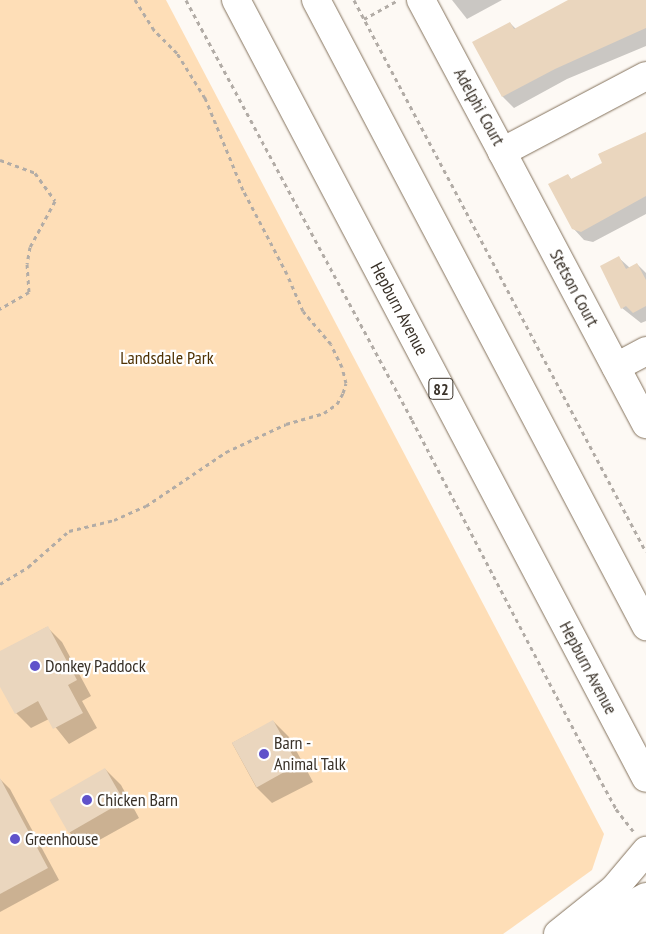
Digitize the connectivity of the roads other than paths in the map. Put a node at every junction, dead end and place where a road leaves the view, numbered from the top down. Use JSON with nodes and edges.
{"nodes":[{"id":1,"x":236,"y":0,"type":"edge"},
{"id":2,"x":316,"y":0,"type":"edge"},
{"id":3,"x":421,"y":0,"type":"edge"},
{"id":4,"x":646,"y":76,"type":"edge"},
{"id":5,"x":502,"y":152,"type":"junction"},
{"id":6,"x":646,"y":351,"type":"edge"},
{"id":7,"x":616,"y":367,"type":"junction"},
{"id":8,"x":646,"y":424,"type":"edge"},
{"id":9,"x":646,"y":626,"type":"edge"},
{"id":10,"x":646,"y":778,"type":"edge"},
{"id":11,"x":646,"y":851,"type":"edge"},
{"id":12,"x":646,"y":897,"type":"edge"},
{"id":13,"x":558,"y":934,"type":"edge"},
{"id":14,"x":592,"y":934,"type":"edge"}],
"edges":[{"from":1,"to":10,"type":"main road","name":"Hepburn Avenue","number":"82"},
{"from":2,"to":9,"type":"main road"},
{"from":3,"to":5,"type":"main road","name":"Adelphi Court"},
{"from":4,"to":5,"type":"main road","name":"Adelphi Court"},
{"from":5,"to":7,"type":"main road","name":"Stetson Court"},
{"from":6,"to":7,"type":"main road"},
{"from":7,"to":8,"type":"main road","name":"Stetson Court"},
{"from":11,"to":13,"type":"main road"},
{"from":12,"to":14,"type":"main road"}]}
